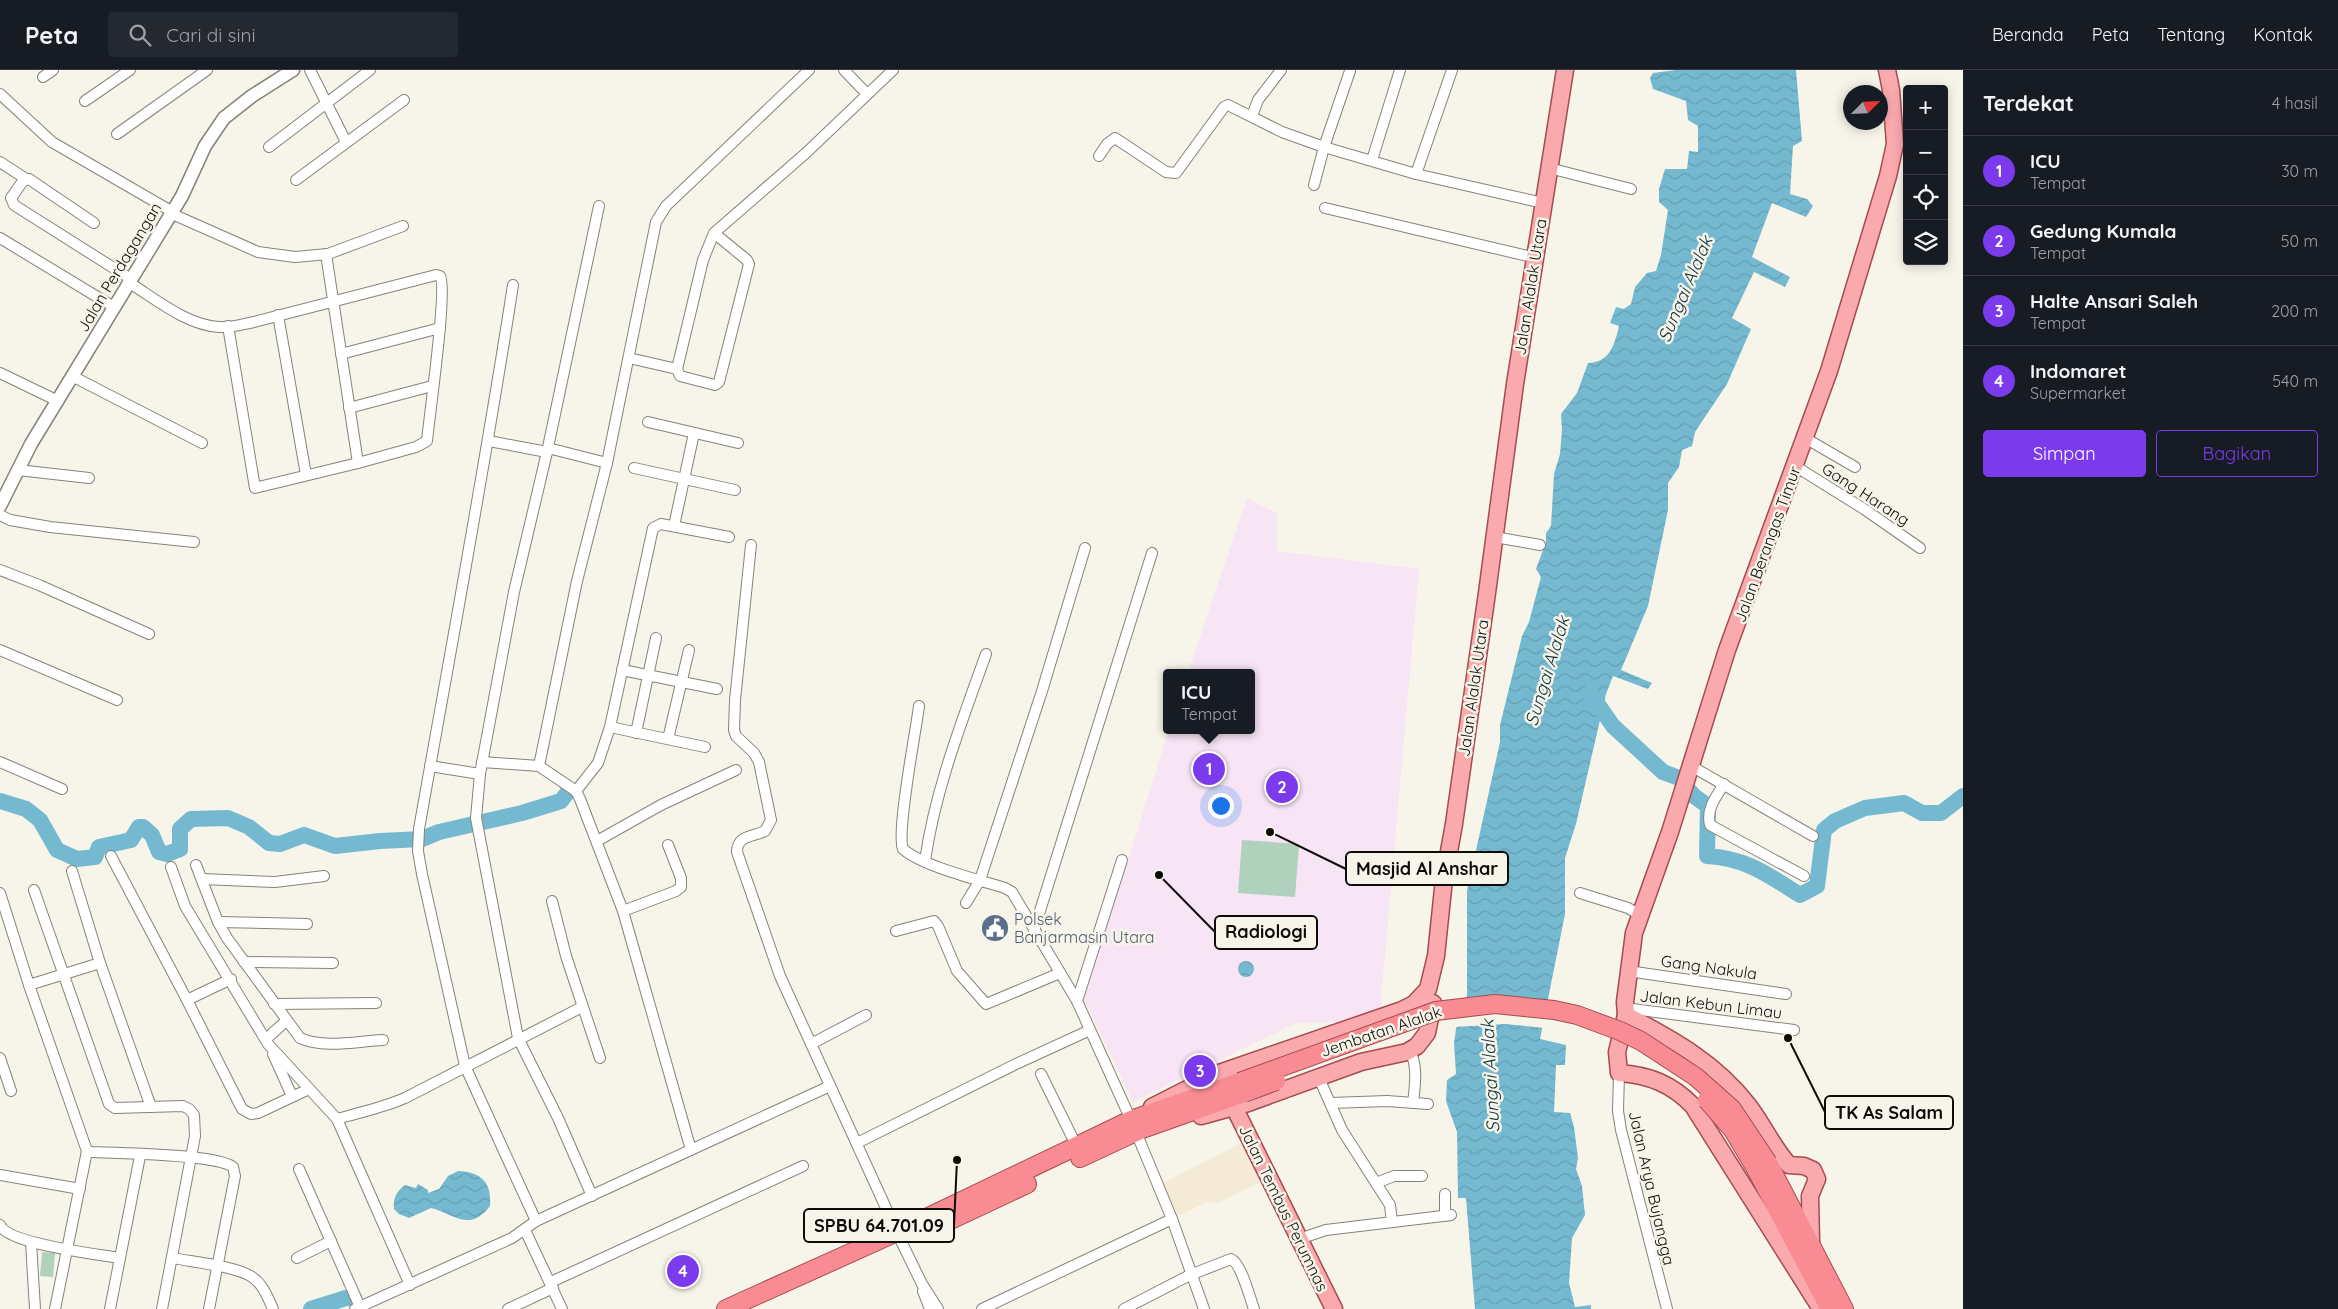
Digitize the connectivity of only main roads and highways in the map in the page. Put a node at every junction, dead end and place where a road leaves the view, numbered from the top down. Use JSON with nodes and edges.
{"nodes":[{"id":1,"x":1565,"y":70,"type":"edge"},
{"id":2,"x":1887,"y":70,"type":"edge"},
{"id":3,"x":1428,"y":1000,"type":"junction"},
{"id":4,"x":1626,"y":1012,"type":"junction"},
{"id":5,"x":1239,"y":1094,"type":"junction"},
{"id":6,"x":1137,"y":1124,"type":"junction"},
{"id":7,"x":1762,"y":1166,"type":"junction"},
{"id":8,"x":899,"y":1238,"type":"junction"},
{"id":9,"x":1810,"y":1242,"type":"junction"},
{"id":10,"x":854,"y":1258,"type":"junction"},
{"id":11,"x":726,"y":1309,"type":"edge"},
{"id":12,"x":752,"y":1309,"type":"edge"},
{"id":13,"x":1334,"y":1309,"type":"edge"},
{"id":14,"x":1821,"y":1309,"type":"edge"},
{"id":15,"x":1830,"y":1309,"type":"edge"},
{"id":16,"x":1844,"y":1309,"type":"edge"}],
"edges":[{"from":1,"to":3,"type":"main road","name":"Jalan Alalak Utara"},
{"from":2,"to":4,"type":"main road","name":"Jalan Berangas Timur"},
{"from":3,"to":5,"type":"main road","name":"Jalan Alalak Utara"},
{"from":3,"to":6,"type":"main road"},
{"from":4,"to":9,"type":"main road"},
{"from":4,"to":14,"type":"main road","name":"Jalan Berangas Timur"},
{"from":5,"to":6,"type":"highway","name":"Jembatan Alalak"},
{"from":5,"to":6,"type":"main road"},
{"from":5,"to":7,"type":"highway","name":"Jembatan Alalak","bridge":true},
{"from":5,"to":13,"type":"main road","name":"Jalan Tembus Perumnas"},
{"from":6,"to":8,"type":"highway"},
{"from":6,"to":8,"type":"highway"},
{"from":7,"to":9,"type":"highway"},
{"from":7,"to":15,"type":"highway"},
{"from":8,"to":10,"type":"highway"},
{"from":9,"to":16,"type":"highway"},
{"from":10,"to":11,"type":"highway"},
{"from":10,"to":12,"type":"highway"}]}
